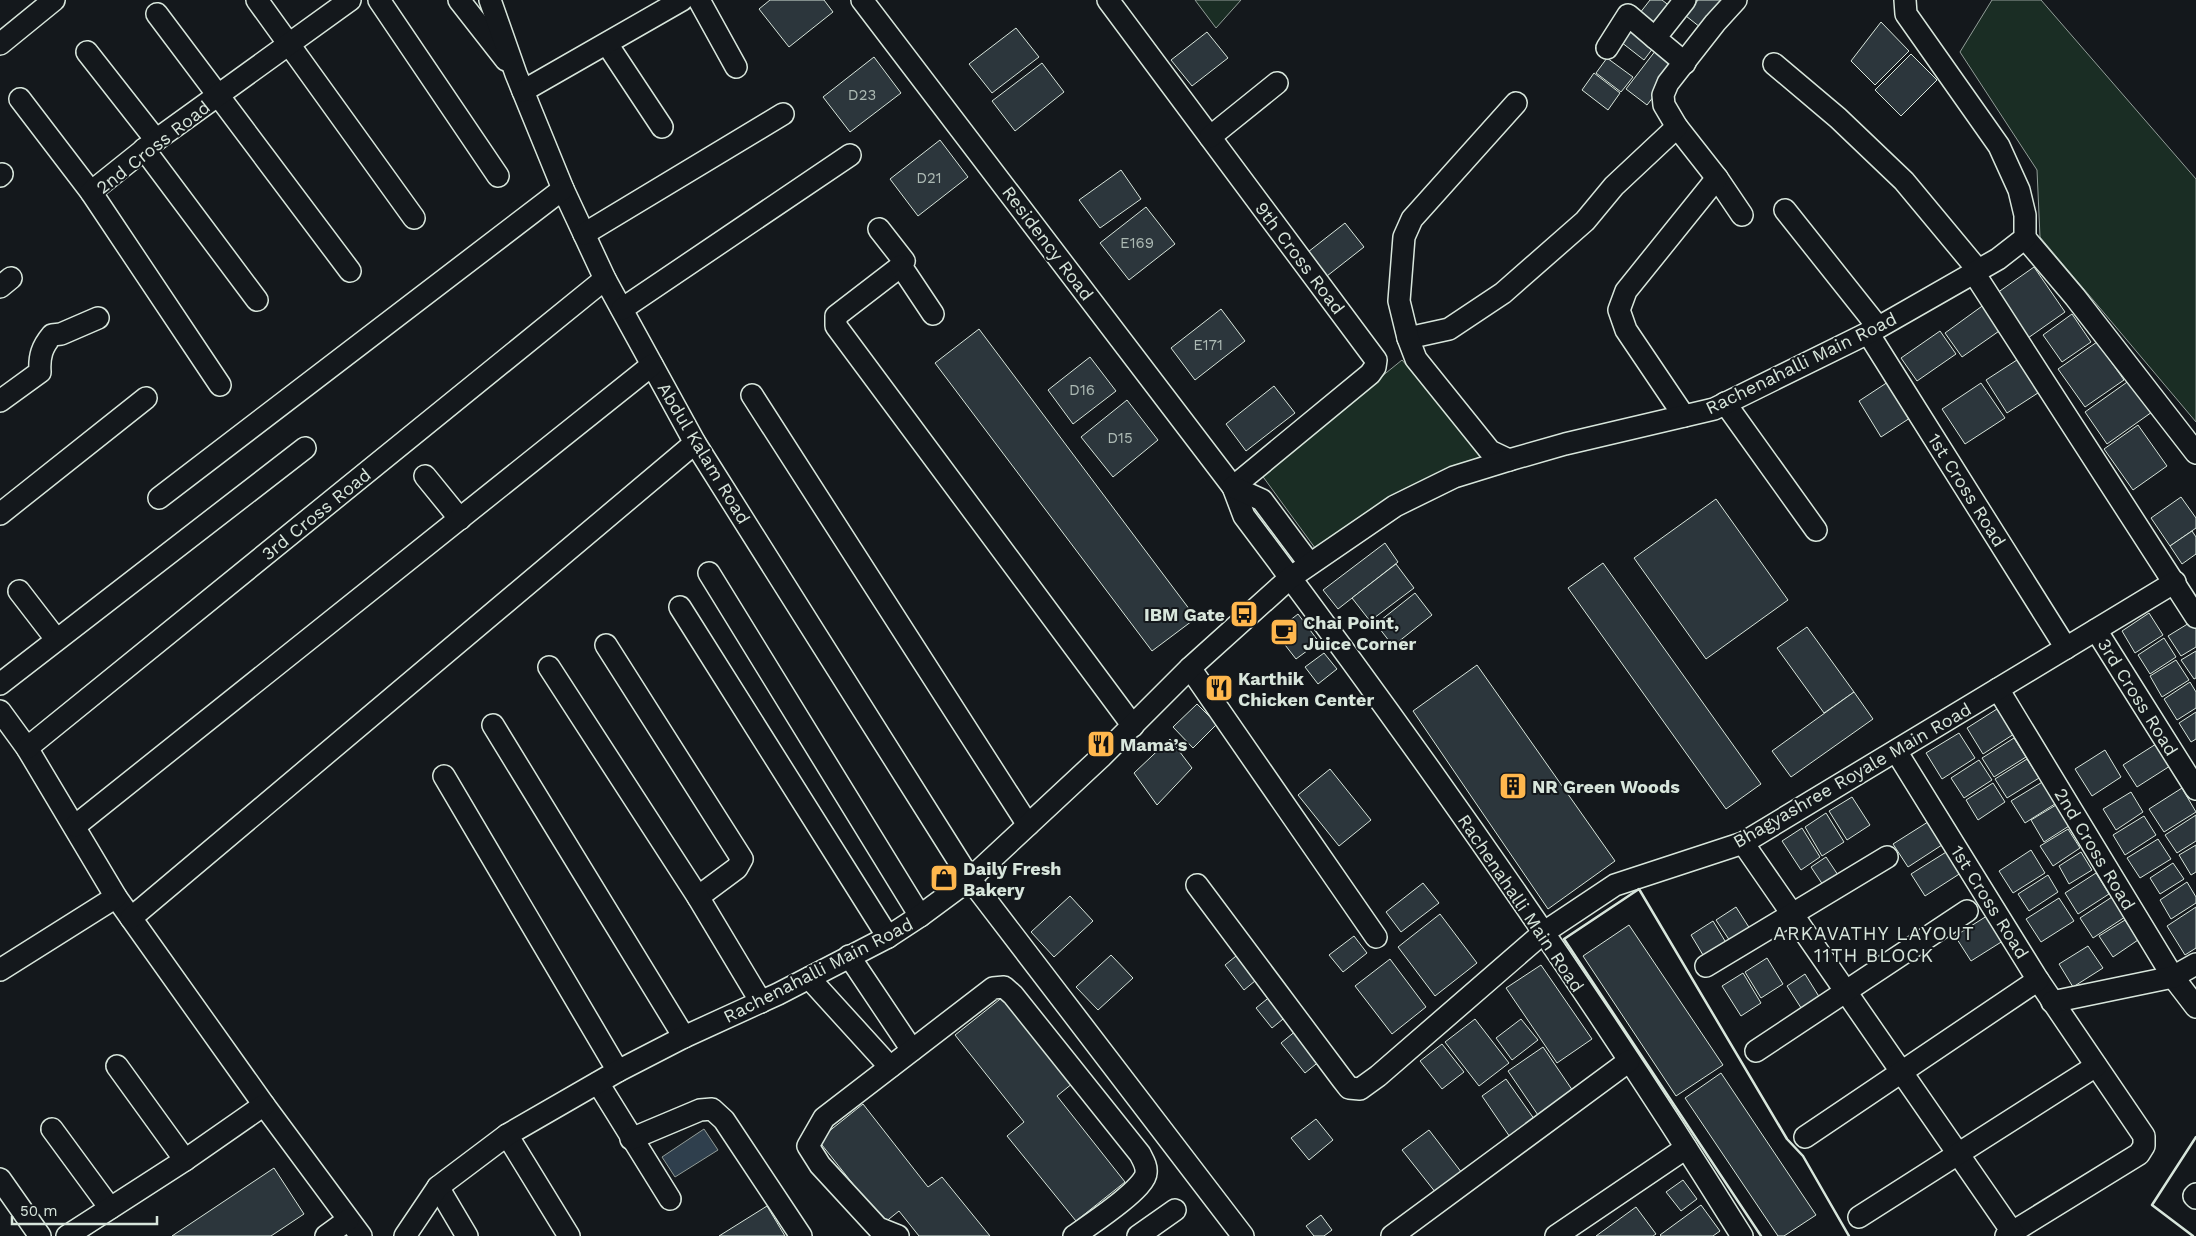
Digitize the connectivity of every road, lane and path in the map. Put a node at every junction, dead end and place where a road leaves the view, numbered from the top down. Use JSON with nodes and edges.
{"nodes":[{"id":1,"x":54,"y":0,"type":"edge"},
{"id":2,"x":257,"y":0,"type":"edge"},
{"id":3,"x":349,"y":0,"type":"edge"},
{"id":4,"x":379,"y":0,"type":"edge"},
{"id":5,"x":458,"y":0,"type":"edge"},
{"id":6,"x":490,"y":0,"type":"edge"},
{"id":7,"x":682,"y":0,"type":"edge"},
{"id":8,"x":699,"y":0,"type":"edge"},
{"id":9,"x":862,"y":0,"type":"edge"},
{"id":10,"x":1108,"y":0,"type":"edge"},
{"id":11,"x":1685,"y":0,"type":"edge"},
{"id":12,"x":1736,"y":0,"type":"edge"},
{"id":13,"x":1905,"y":0,"type":"edge"},
{"id":14,"x":157,"y":14,"type":"dead end"},
{"id":15,"x":3,"y":33,"type":"edge"},
{"id":16,"x":1655,"y":38,"type":"junction"},
{"id":17,"x":289,"y":43,"type":"junction"},
{"id":18,"x":607,"y":44,"type":"junction"},
{"id":19,"x":1607,"y":48,"type":"dead end"},
{"id":20,"x":86,"y":52,"type":"dead end"},
{"id":21,"x":1684,"y":63,"type":"junction"},
{"id":22,"x":1774,"y":64,"type":"dead end"},
{"id":23,"x":736,"y":67,"type":"dead end"},
{"id":24,"x":520,"y":82,"type":"junction"},
{"id":25,"x":1278,"y":83,"type":"dead end"},
{"id":26,"x":218,"y":97,"type":"junction"},
{"id":27,"x":20,"y":99,"type":"dead end"},
{"id":28,"x":1516,"y":103,"type":"dead end"},
{"id":29,"x":783,"y":114,"type":"dead end"},
{"id":30,"x":1677,"y":127,"type":"junction"},
{"id":31,"x":662,"y":128,"type":"dead end"},
{"id":32,"x":1210,"y":137,"type":"junction"},
{"id":33,"x":150,"y":145,"type":"junction"},
{"id":34,"x":850,"y":155,"type":"dead end"},
{"id":35,"x":498,"y":176,"type":"dead end"},
{"id":36,"x":1717,"y":178,"type":"junction"},
{"id":37,"x":563,"y":189,"type":"junction"},
{"id":38,"x":91,"y":192,"type":"junction"},
{"id":39,"x":1785,"y":210,"type":"dead end"},
{"id":40,"x":1742,"y":215,"type":"dead end"},
{"id":41,"x":414,"y":218,"type":"dead end"},
{"id":42,"x":879,"y":229,"type":"dead end"},
{"id":43,"x":584,"y":234,"type":"junction"},
{"id":44,"x":2025,"y":238,"type":"junction"},
{"id":45,"x":901,"y":266,"type":"junction"},
{"id":46,"x":350,"y":271,"type":"dead end"},
{"id":47,"x":1976,"y":272,"type":"junction"},
{"id":48,"x":606,"y":279,"type":"junction"},
{"id":49,"x":256,"y":300,"type":"dead end"},
{"id":50,"x":622,"y":309,"type":"junction"},
{"id":51,"x":934,"y":314,"type":"dead end"},
{"id":52,"x":98,"y":318,"type":"dead end"},
{"id":53,"x":1873,"y":330,"type":"junction"},
{"id":54,"x":1408,"y":338,"type":"junction"},
{"id":55,"x":652,"y":365,"type":"junction"},
{"id":56,"x":220,"y":385,"type":"dead end"},
{"id":57,"x":752,"y":395,"type":"dead end"},
{"id":58,"x":146,"y":398,"type":"dead end"},
{"id":59,"x":0,"y":401,"type":"edge"},
{"id":60,"x":1725,"y":403,"type":"junction"},
{"id":61,"x":1684,"y":416,"type":"junction"},
{"id":62,"x":695,"y":442,"type":"junction"},
{"id":63,"x":305,"y":448,"type":"dead end"},
{"id":64,"x":2196,"y":453,"type":"edge"},
{"id":65,"x":1509,"y":460,"type":"junction"},
{"id":66,"x":425,"y":476,"type":"dead end"},
{"id":67,"x":1233,"y":487,"type":"junction"},
{"id":68,"x":159,"y":498,"type":"dead end"},
{"id":69,"x":0,"y":514,"type":"edge"},
{"id":70,"x":460,"y":519,"type":"junction"},
{"id":71,"x":1816,"y":530,"type":"dead end"},
{"id":72,"x":1309,"y":563,"type":"junction"},
{"id":73,"x":709,"y":573,"type":"dead end"},
{"id":74,"x":1290,"y":578,"type":"junction"},
{"id":75,"x":2175,"y":582,"type":"junction"},
{"id":76,"x":19,"y":591,"type":"dead end"},
{"id":77,"x":680,"y":607,"type":"dead end"},
{"id":78,"x":2196,"y":617,"type":"edge"},
{"id":79,"x":2096,"y":630,"type":"junction"},
{"id":80,"x":56,"y":640,"type":"junction"},
{"id":81,"x":606,"y":645,"type":"dead end"},
{"id":82,"x":2066,"y":648,"type":"junction"},
{"id":83,"x":549,"y":667,"type":"dead end"},
{"id":84,"x":1190,"y":668,"type":"junction"},
{"id":85,"x":0,"y":684,"type":"edge"},
{"id":86,"x":1998,"y":689,"type":"junction"},
{"id":87,"x":0,"y":711,"type":"edge"},
{"id":88,"x":493,"y":725,"type":"dead end"},
{"id":89,"x":1133,"y":726,"type":"junction"},
{"id":90,"x":27,"y":748,"type":"junction"},
{"id":91,"x":1896,"y":751,"type":"junction"},
{"id":92,"x":444,"y":776,"type":"dead end"},
{"id":93,"x":2196,"y":789,"type":"edge"},
{"id":94,"x":1028,"y":825,"type":"junction"},
{"id":95,"x":75,"y":826,"type":"junction"},
{"id":96,"x":1743,"y":842,"type":"junction"},
{"id":97,"x":1887,"y":858,"type":"dead end"},
{"id":98,"x":970,"y":879,"type":"junction"},
{"id":99,"x":1197,"y":885,"type":"dead end"},
{"id":100,"x":116,"y":897,"type":"junction"},
{"id":101,"x":698,"y":897,"type":"junction"},
{"id":102,"x":1967,"y":910,"type":"dead end"},
{"id":103,"x":1792,"y":913,"type":"junction"},
{"id":104,"x":920,"y":916,"type":"junction"},
{"id":105,"x":132,"y":918,"type":"junction"},
{"id":106,"x":1543,"y":933,"type":"junction"},
{"id":107,"x":888,"y":936,"type":"junction"},
{"id":108,"x":1376,"y":936,"type":"dead end"},
{"id":109,"x":849,"y":956,"type":"junction"},
{"id":110,"x":2196,"y":964,"type":"edge"},
{"id":111,"x":1706,"y":966,"type":"dead end"},
{"id":112,"x":0,"y":970,"type":"edge"},
{"id":113,"x":2173,"y":977,"type":"junction"},
{"id":114,"x":809,"y":978,"type":"junction"},
{"id":115,"x":2038,"y":980,"type":"junction"},
{"id":116,"x":1846,"y":991,"type":"junction"},
{"id":117,"x":760,"y":1002,"type":"junction"},
{"id":118,"x":2052,"y":1002,"type":"junction"},
{"id":119,"x":2196,"y":1007,"type":"edge"},
{"id":120,"x":684,"y":1037,"type":"junction"},
{"id":121,"x":912,"y":1050,"type":"junction"},
{"id":122,"x":1756,"y":1051,"type":"dead end"},
{"id":123,"x":1629,"y":1061,"type":"junction"},
{"id":124,"x":117,"y":1066,"type":"dead end"},
{"id":125,"x":2096,"y":1066,"type":"junction"},
{"id":126,"x":890,"y":1067,"type":"junction"},
{"id":127,"x":618,"y":1071,"type":"junction"},
{"id":128,"x":1902,"y":1072,"type":"junction"},
{"id":129,"x":598,"y":1083,"type":"junction"},
{"id":130,"x":264,"y":1104,"type":"junction"},
{"id":131,"x":52,"y":1129,"type":"dead end"},
{"id":132,"x":507,"y":1135,"type":"junction"},
{"id":133,"x":1805,"y":1137,"type":"dead end"},
{"id":134,"x":631,"y":1138,"type":"junction"},
{"id":135,"x":1686,"y":1148,"type":"junction"},
{"id":136,"x":1959,"y":1154,"type":"junction"},
{"id":137,"x":185,"y":1160,"type":"junction"},
{"id":138,"x":0,"y":1179,"type":"edge"},
{"id":139,"x":438,"y":1187,"type":"junction"},
{"id":140,"x":2196,"y":1194,"type":"edge"},
{"id":141,"x":2196,"y":1198,"type":"edge"},
{"id":142,"x":670,"y":1199,"type":"dead end"},
{"id":143,"x":110,"y":1208,"type":"junction"},
{"id":144,"x":1175,"y":1210,"type":"dead end"},
{"id":145,"x":1859,"y":1217,"type":"dead end"},
{"id":146,"x":354,"y":1228,"type":"edge"},
{"id":147,"x":1738,"y":1234,"type":"edge"},
{"id":148,"x":2011,"y":1235,"type":"edge"},
{"id":149,"x":40,"y":1236,"type":"edge"},
{"id":150,"x":67,"y":1236,"type":"edge"},
{"id":151,"x":326,"y":1236,"type":"edge"},
{"id":152,"x":405,"y":1236,"type":"edge"},
{"id":153,"x":466,"y":1236,"type":"edge"},
{"id":154,"x":569,"y":1236,"type":"edge"},
{"id":155,"x":800,"y":1236,"type":"edge"},
{"id":156,"x":898,"y":1236,"type":"edge"},
{"id":157,"x":1074,"y":1236,"type":"edge"},
{"id":158,"x":1138,"y":1236,"type":"edge"},
{"id":159,"x":1243,"y":1236,"type":"edge"},
{"id":160,"x":1392,"y":1236,"type":"edge"},
{"id":161,"x":1556,"y":1236,"type":"edge"}],
"edges":[{"from":1,"to":15,"type":"street"},
{"from":2,"to":17,"type":"street"},
{"from":3,"to":17,"type":"street","name":"2nd Cross Road"},
{"from":4,"to":35,"type":"street"},
{"from":5,"to":24,"type":"street"},
{"from":6,"to":24,"type":"street","name":"Abdul Kalam Road"},
{"from":7,"to":18,"type":"street"},
{"from":8,"to":23,"type":"street"},
{"from":9,"to":67,"type":"street","name":"Residency Road"},
{"from":10,"to":32,"type":"street","name":"9th Cross Road"},
{"from":11,"to":16,"type":"street"},
{"from":12,"to":21,"type":"street"},
{"from":13,"to":44,"type":"street"},
{"from":14,"to":26,"type":"street"},
{"from":16,"to":19,"type":"street"},
{"from":16,"to":21,"type":"street"},
{"from":17,"to":26,"type":"street","name":"2nd Cross Road"},
{"from":17,"to":41,"type":"street"},
{"from":18,"to":24,"type":"street"},
{"from":18,"to":31,"type":"street"},
{"from":20,"to":33,"type":"street"},
{"from":21,"to":30,"type":"street"},
{"from":22,"to":47,"type":"street"},
{"from":24,"to":37,"type":"street","name":"Abdul Kalam Road"},
{"from":25,"to":32,"type":"street"},
{"from":26,"to":33,"type":"street","name":"2nd Cross Road"},
{"from":26,"to":46,"type":"street"},
{"from":27,"to":38,"type":"street"},
{"from":28,"to":54,"type":"street"},
{"from":29,"to":43,"type":"street"},
{"from":30,"to":36,"type":"street"},
{"from":30,"to":54,"type":"street"},
{"from":32,"to":67,"type":"street","name":"9th Cross Road"},
{"from":33,"to":38,"type":"street","name":"2nd Cross Road"},
{"from":33,"to":49,"type":"street"},
{"from":34,"to":50,"type":"street"},
{"from":36,"to":40,"type":"street"},
{"from":36,"to":61,"type":"street"},
{"from":37,"to":43,"type":"street","name":"Abdul Kalam Road"},
{"from":37,"to":68,"type":"street"},
{"from":38,"to":56,"type":"street","name":"2nd Cross Road"},
{"from":39,"to":53,"type":"street","name":"1st Cross Road"},
{"from":42,"to":45,"type":"street"},
{"from":43,"to":48,"type":"street","name":"Abdul Kalam Road"},
{"from":44,"to":47,"type":"street","name":"Rachenahalli Main Road"},
{"from":44,"to":64,"type":"street"},
{"from":45,"to":51,"type":"street"},
{"from":45,"to":89,"type":"street"},
{"from":47,"to":53,"type":"street","name":"Rachenahalli Main Road"},
{"from":47,"to":75,"type":"street"},
{"from":48,"to":50,"type":"street","name":"Abdul Kalam Road"},
{"from":48,"to":90,"type":"street","name":"3rd Cross Road"},
{"from":50,"to":55,"type":"street","name":"Abdul Kalam Road"},
{"from":52,"to":59,"type":"street"},
{"from":53,"to":60,"type":"street","name":"Rachenahalli Main Road"},
{"from":53,"to":82,"type":"street","name":"1st Cross Road"},
{"from":54,"to":65,"type":"street"},
{"from":55,"to":62,"type":"street","name":"Abdul Kalam Road"},
{"from":55,"to":70,"type":"street"},
{"from":57,"to":94,"type":"street"},
{"from":58,"to":69,"type":"street"},
{"from":60,"to":61,"type":"street","name":"Rachenahalli Main Road"},
{"from":60,"to":71,"type":"street"},
{"from":61,"to":65,"type":"street","name":"Rachenahalli Main Road"},
{"from":62,"to":98,"type":"street","name":"Abdul Kalam Road"},
{"from":62,"to":105,"type":"street"},
{"from":63,"to":80,"type":"street"},
{"from":65,"to":72,"type":"street","name":"Rachenahalli Main Road"},
{"from":66,"to":70,"type":"street"},
{"from":67,"to":72,"type":"street","name":"Residency Road"},
{"from":67,"to":74,"type":"street","name":"Residency Road"},
{"from":70,"to":95,"type":"street"},
{"from":72,"to":74,"type":"street","name":"Rachenahalli Main Road"},
{"from":73,"to":104,"type":"street"},
{"from":74,"to":84,"type":"street","name":"Rachenahalli Main Road"},
{"from":74,"to":106,"type":"street","name":"Rachenahalli Main Road"},
{"from":75,"to":78,"type":"street"},
{"from":75,"to":79,"type":"street","name":"Bhagyashree Royale Main Road"},
{"from":76,"to":80,"type":"street"},
{"from":77,"to":107,"type":"street"},
{"from":79,"to":82,"type":"street","name":"Bhagyashree Royale Main Road"},
{"from":79,"to":93,"type":"street","name":"3rd Cross Road"},
{"from":80,"to":85,"type":"street"},
{"from":81,"to":101,"type":"street"},
{"from":82,"to":86,"type":"street","name":"Bhagyashree Royale Main Road"},
{"from":83,"to":101,"type":"street"},
{"from":84,"to":89,"type":"street","name":"Rachenahalli Main Road"},
{"from":84,"to":108,"type":"street"},
{"from":86,"to":91,"type":"street","name":"Bhagyashree Royale Main Road"},
{"from":86,"to":113,"type":"street","name":"2nd Cross Road"},
{"from":87,"to":90,"type":"street"},
{"from":88,"to":120,"type":"street"},
{"from":89,"to":94,"type":"street","name":"Rachenahalli Main Road"},
{"from":90,"to":95,"type":"street"},
{"from":91,"to":96,"type":"street","name":"Bhagyashree Royale Main Road"},
{"from":91,"to":115,"type":"street","name":"1st Cross Road"},
{"from":92,"to":127,"type":"street"},
{"from":94,"to":98,"type":"street","name":"Rachenahalli Main Road"},
{"from":95,"to":100,"type":"street"},
{"from":96,"to":103,"type":"street"},
{"from":96,"to":106,"type":"street","name":"Bhagyashree Royale Main Road"},
{"from":97,"to":103,"type":"street"},
{"from":98,"to":104,"type":"street","name":"Rachenahalli Main Road"},
{"from":98,"to":159,"type":"street","name":"Abdul Kalam Road"},
{"from":99,"to":106,"type":"street","name":"Bhagyashree Royale Main Road"},
{"from":100,"to":105,"type":"street"},
{"from":100,"to":112,"type":"street"},
{"from":101,"to":117,"type":"street"},
{"from":102,"to":116,"type":"street"},
{"from":103,"to":111,"type":"street"},
{"from":103,"to":116,"type":"street"},
{"from":104,"to":107,"type":"street","name":"Rachenahalli Main Road"},
{"from":105,"to":130,"type":"street"},
{"from":106,"to":123,"type":"street","name":"Rachenahalli Main Road"},
{"from":107,"to":109,"type":"street","name":"Rachenahalli Main Road"},
{"from":109,"to":114,"type":"street","name":"Rachenahalli Main Road"},
{"from":109,"to":121,"type":"street"},
{"from":110,"to":113,"type":"street"},
{"from":113,"to":118,"type":"street"},
{"from":113,"to":119,"type":"street","name":"2nd Cross Road"},
{"from":114,"to":117,"type":"street","name":"Rachenahalli Main Road"},
{"from":114,"to":126,"type":"street"},
{"from":115,"to":118,"type":"street","name":"1st Cross Road"},
{"from":115,"to":128,"type":"street"},
{"from":116,"to":122,"type":"street"},
{"from":116,"to":128,"type":"street"},
{"from":117,"to":120,"type":"street","name":"Rachenahalli Main Road"},
{"from":118,"to":125,"type":"street","name":"1st Cross Road"},
{"from":120,"to":127,"type":"street","name":"Rachenahalli Main Road"},
{"from":121,"to":126,"type":"street"},
{"from":121,"to":157,"type":"street"},
{"from":123,"to":135,"type":"street","name":"Rachenahalli Main Road"},
{"from":123,"to":160,"type":"street"},
{"from":124,"to":137,"type":"street"},
{"from":125,"to":136,"type":"street"},
{"from":125,"to":148,"type":"street","name":"1st Cross Road"},
{"from":126,"to":156,"type":"street"},
{"from":127,"to":129,"type":"street","name":"Rachenahalli Main Road"},
{"from":128,"to":133,"type":"street"},
{"from":128,"to":136,"type":"street"},
{"from":129,"to":132,"type":"street","name":"Rachenahalli Main Road"},
{"from":129,"to":134,"type":"street"},
{"from":130,"to":137,"type":"street"},
{"from":130,"to":146,"type":"street"},
{"from":131,"to":143,"type":"street"},
{"from":132,"to":139,"type":"street","name":"Rachenahalli Main Road"},
{"from":132,"to":154,"type":"street"},
{"from":134,"to":142,"type":"street"},
{"from":134,"to":155,"type":"street"},
{"from":135,"to":147,"type":"street","name":"Rachenahalli Main Road"},
{"from":135,"to":161,"type":"street"},
{"from":136,"to":145,"type":"street"},
{"from":136,"to":148,"type":"street"},
{"from":137,"to":143,"type":"street"},
{"from":138,"to":149,"type":"street"},
{"from":139,"to":152,"type":"street","name":"Rachenahalli Main Road"},
{"from":139,"to":153,"type":"street"},
{"from":140,"to":141,"type":"street"},
{"from":143,"to":150,"type":"street"},
{"from":144,"to":158,"type":"street"},
{"from":146,"to":151,"type":"street"}]}
